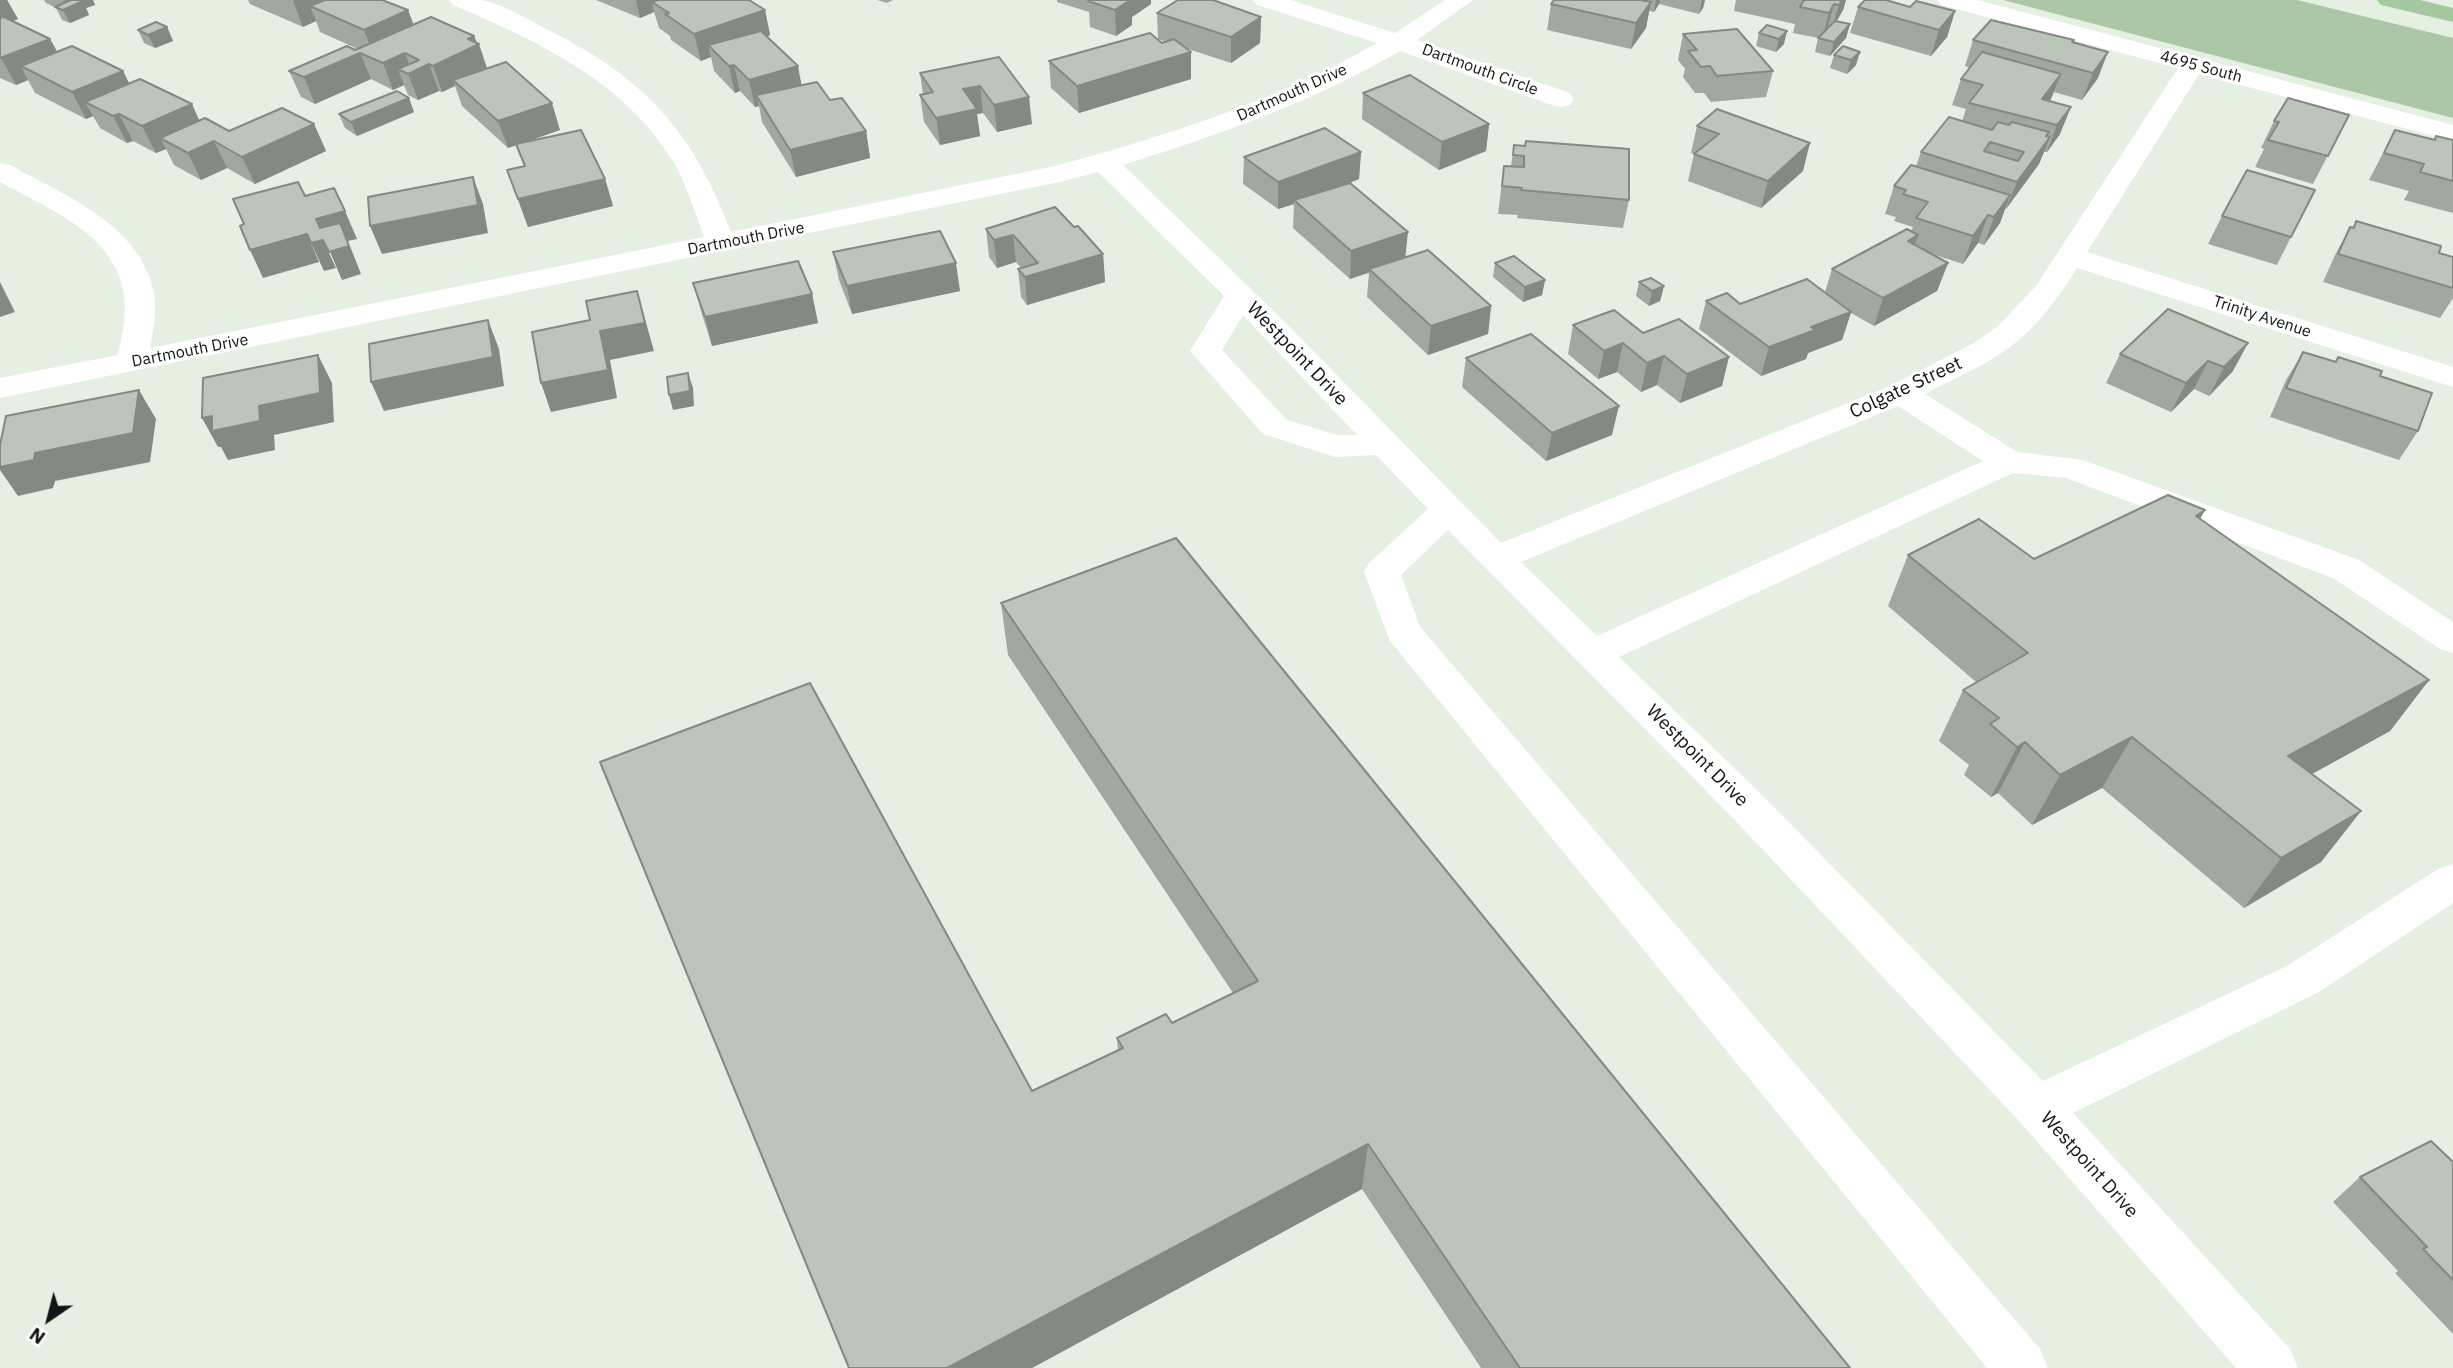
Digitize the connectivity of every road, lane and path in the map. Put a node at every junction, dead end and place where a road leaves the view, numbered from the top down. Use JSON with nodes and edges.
{"nodes":[{"id":1,"x":461,"y":0,"type":"edge"},
{"id":2,"x":1265,"y":0,"type":"edge"},
{"id":3,"x":1461,"y":0,"type":"edge"},
{"id":4,"x":1949,"y":0,"type":"edge"},
{"id":5,"x":2389,"y":0,"type":"edge"},
{"id":6,"x":2453,"y":16,"type":"edge"},
{"id":7,"x":1398,"y":42,"type":"junction"},
{"id":8,"x":2193,"y":64,"type":"junction"},
{"id":9,"x":1561,"y":99,"type":"dead end"},
{"id":10,"x":2453,"y":133,"type":"edge"},
{"id":11,"x":1104,"y":162,"type":"junction"},
{"id":12,"x":0,"y":171,"type":"edge"},
{"id":13,"x":722,"y":244,"type":"junction"},
{"id":14,"x":2071,"y":257,"type":"junction"},
{"id":15,"x":1239,"y":296,"type":"junction"},
{"id":16,"x":132,"y":362,"type":"junction"},
{"id":17,"x":2453,"y":377,"type":"edge"},
{"id":18,"x":0,"y":388,"type":"edge"},
{"id":19,"x":1901,"y":393,"type":"junction"},
{"id":20,"x":1385,"y":444,"type":"junction"},
{"id":21,"x":2009,"y":462,"type":"junction"},
{"id":22,"x":1448,"y":510,"type":"junction"},
{"id":23,"x":1496,"y":559,"type":"junction"},
{"id":24,"x":2453,"y":640,"type":"edge"},
{"id":25,"x":1593,"y":653,"type":"junction"},
{"id":26,"x":2453,"y":881,"type":"edge"},
{"id":27,"x":2037,"y":1107,"type":"junction"},
{"id":28,"x":2021,"y":1368,"type":"edge"},
{"id":29,"x":2271,"y":1368,"type":"edge"}],
"edges":[{"from":1,"to":13,"type":"street"},
{"from":2,"to":7,"type":"street"},
{"from":3,"to":7,"type":"street","name":"Dartmouth Drive"},
{"from":4,"to":8,"type":"street","name":"4695 South"},
{"from":5,"to":6,"type":"main road"},
{"from":7,"to":9,"type":"street","name":"Dartmouth Circle"},
{"from":7,"to":11,"type":"street","name":"Dartmouth Drive"},
{"from":8,"to":10,"type":"street","name":"4695 South"},
{"from":8,"to":14,"type":"street","name":"Colgate Street"},
{"from":11,"to":13,"type":"street","name":"Dartmouth Drive"},
{"from":11,"to":15,"type":"street","name":"Westpoint Drive"},
{"from":12,"to":16,"type":"street"},
{"from":13,"to":16,"type":"street","name":"Dartmouth Drive"},
{"from":14,"to":17,"type":"street","name":"Trinity Avenue"},
{"from":14,"to":19,"type":"street","name":"Colgate Street"},
{"from":15,"to":20,"type":"street","name":"Westpoint Drive"},
{"from":15,"to":20,"type":"street"},
{"from":16,"to":18,"type":"street","name":"Dartmouth Drive"},
{"from":19,"to":21,"type":"street"},
{"from":19,"to":23,"type":"street","name":"Colgate Street"},
{"from":20,"to":22,"type":"street","name":"Westpoint Drive"},
{"from":21,"to":24,"type":"street"},
{"from":21,"to":25,"type":"street"},
{"from":22,"to":23,"type":"street","name":"Westpoint Drive"},
{"from":22,"to":28,"type":"street"},
{"from":23,"to":25,"type":"street","name":"Westpoint Drive"},
{"from":25,"to":27,"type":"street","name":"Westpoint Drive"},
{"from":26,"to":27,"type":"street"},
{"from":27,"to":29,"type":"street","name":"Westpoint Drive"}]}
